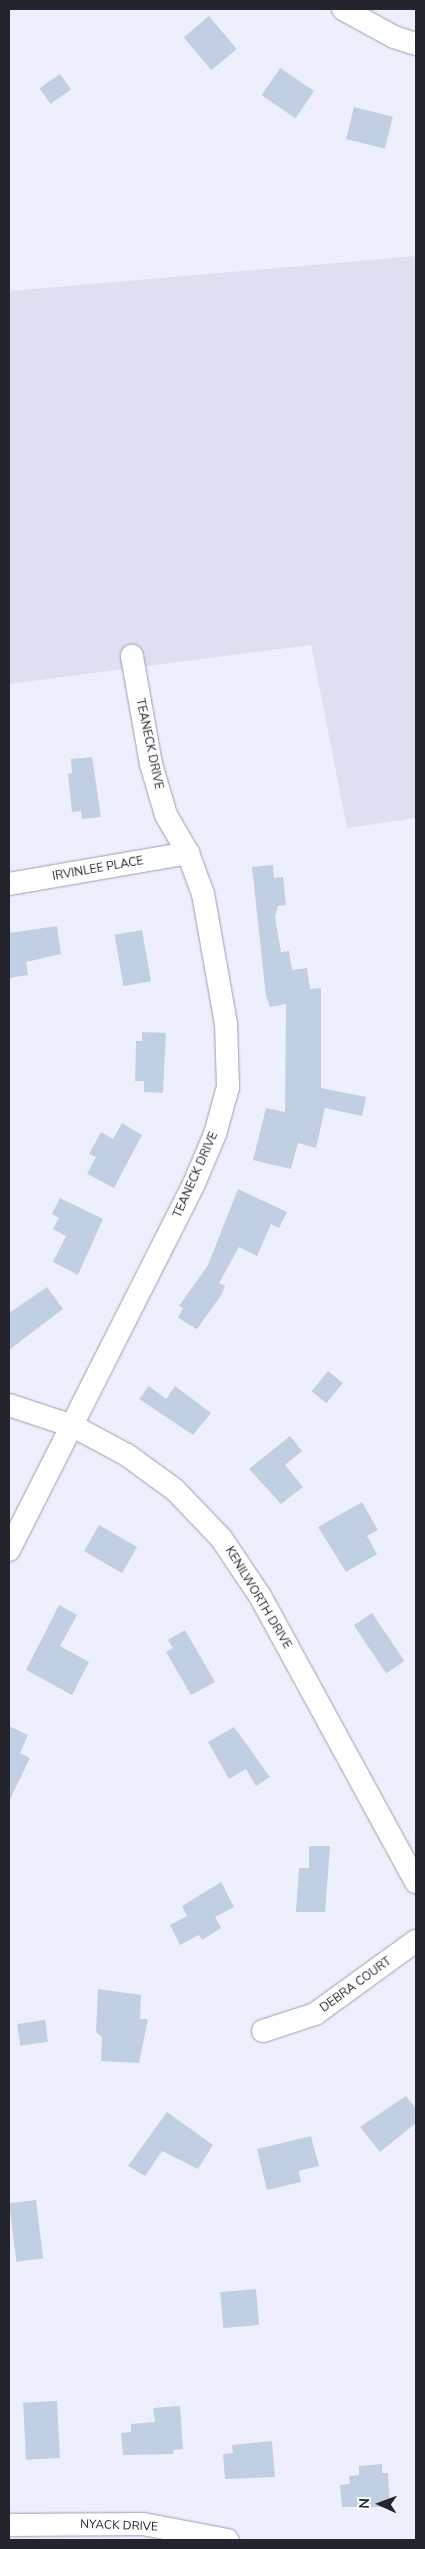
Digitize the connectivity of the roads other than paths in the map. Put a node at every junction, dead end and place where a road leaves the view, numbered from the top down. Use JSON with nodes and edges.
{"nodes":[{"id":1,"x":343,"y":9,"type":"edge"},
{"id":2,"x":416,"y":44,"type":"edge"},
{"id":3,"x":132,"y":656,"type":"dead end"},
{"id":4,"x":188,"y":853,"type":"junction"},
{"id":5,"x":9,"y":884,"type":"edge"},
{"id":6,"x":9,"y":1405,"type":"edge"},
{"id":7,"x":73,"y":1426,"type":"junction"},
{"id":8,"x":9,"y":1550,"type":"edge"},
{"id":9,"x":416,"y":1882,"type":"edge"},
{"id":10,"x":416,"y":1941,"type":"edge"},
{"id":11,"x":264,"y":2031,"type":"dead end"},
{"id":12,"x":9,"y":2525,"type":"edge"},
{"id":13,"x":227,"y":2540,"type":"edge"}],
"edges":[{"from":1,"to":2,"type":"street"},
{"from":3,"to":4,"type":"street","name":"TEANECK DRIVE"},
{"from":4,"to":5,"type":"street","name":"IRVINLEE PLACE"},
{"from":4,"to":7,"type":"street","name":"TEANECK DRIVE"},
{"from":6,"to":7,"type":"street","name":"KENILWORTH DRIVE"},
{"from":7,"to":8,"type":"street","name":"TEANECK DRIVE"},
{"from":7,"to":9,"type":"street","name":"KENILWORTH DRIVE"},
{"from":10,"to":11,"type":"street","name":"DEBRA COURT"},
{"from":12,"to":13,"type":"street","name":"NYACK DRIVE"}]}
